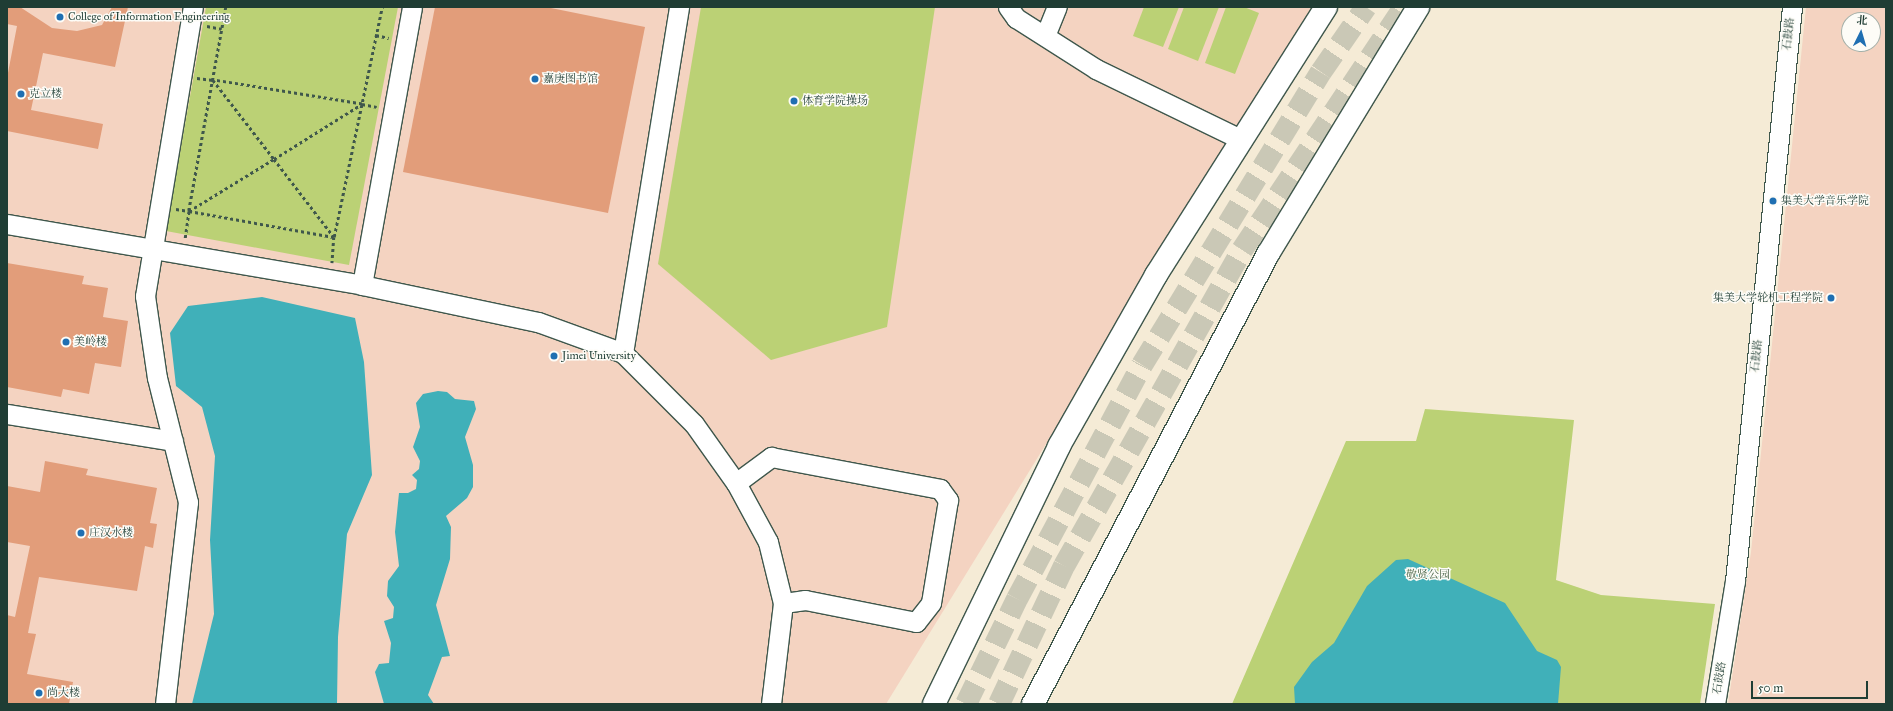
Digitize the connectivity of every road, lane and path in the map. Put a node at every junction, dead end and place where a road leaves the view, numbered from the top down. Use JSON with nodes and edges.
{"nodes":[{"id":1,"x":193,"y":7,"type":"edge"},
{"id":2,"x":226,"y":7,"type":"edge"},
{"id":3,"x":382,"y":7,"type":"edge"},
{"id":4,"x":412,"y":7,"type":"edge"},
{"id":5,"x":679,"y":7,"type":"edge"},
{"id":6,"x":1008,"y":7,"type":"edge"},
{"id":7,"x":1057,"y":7,"type":"edge"},
{"id":8,"x":1326,"y":7,"type":"edge"},
{"id":9,"x":1418,"y":7,"type":"edge"},
{"id":10,"x":1792,"y":7,"type":"edge"},
{"id":11,"x":1045,"y":36,"type":"junction"},
{"id":12,"x":213,"y":80,"type":"junction"},
{"id":13,"x":362,"y":104,"type":"junction"},
{"id":14,"x":1242,"y":140,"type":"junction"},
{"id":15,"x":274,"y":159,"type":"junction"},
{"id":16,"x":189,"y":211,"type":"junction"},
{"id":17,"x":7,"y":224,"type":"edge"},
{"id":18,"x":334,"y":237,"type":"junction"},
{"id":19,"x":150,"y":248,"type":"junction"},
{"id":20,"x":183,"y":254,"type":"junction"},
{"id":21,"x":330,"y":280,"type":"junction"},
{"id":22,"x":362,"y":285,"type":"junction"},
{"id":23,"x":623,"y":353,"type":"junction"},
{"id":24,"x":7,"y":414,"type":"edge"},
{"id":25,"x":173,"y":441,"type":"junction"},
{"id":26,"x":736,"y":483,"type":"junction"},
{"id":27,"x":784,"y":603,"type":"junction"},
{"id":28,"x":166,"y":704,"type":"edge"},
{"id":29,"x":771,"y":704,"type":"edge"},
{"id":30,"x":934,"y":704,"type":"edge"},
{"id":31,"x":1033,"y":704,"type":"edge"},
{"id":32,"x":1716,"y":704,"type":"edge"}],
"edges":[{"from":1,"to":19,"type":"street"},
{"from":2,"to":12,"type":"path"},
{"from":3,"to":13,"type":"path"},
{"from":4,"to":22,"type":"street"},
{"from":5,"to":23,"type":"street"},
{"from":6,"to":11,"type":"street"},
{"from":7,"to":11,"type":"street"},
{"from":8,"to":14,"type":"main road"},
{"from":9,"to":31,"type":"main road"},
{"from":10,"to":32,"type":"street","name":"石鼓路"},
{"from":11,"to":14,"type":"street"},
{"from":12,"to":13,"type":"path"},
{"from":12,"to":15,"type":"path"},
{"from":12,"to":16,"type":"path"},
{"from":13,"to":15,"type":"path"},
{"from":13,"to":18,"type":"path"},
{"from":14,"to":30,"type":"main road"},
{"from":15,"to":16,"type":"path"},
{"from":15,"to":18,"type":"path"},
{"from":16,"to":18,"type":"path"},
{"from":16,"to":20,"type":"path"},
{"from":17,"to":19,"type":"street"},
{"from":18,"to":21,"type":"path"},
{"from":19,"to":20,"type":"street"},
{"from":19,"to":25,"type":"street"},
{"from":20,"to":21,"type":"street"},
{"from":21,"to":22,"type":"street"},
{"from":22,"to":23,"type":"street"},
{"from":23,"to":26,"type":"street"},
{"from":24,"to":25,"type":"street"},
{"from":25,"to":28,"type":"street"},
{"from":26,"to":27,"type":"street"},
{"from":26,"to":27,"type":"street"},
{"from":27,"to":29,"type":"street"}]}
